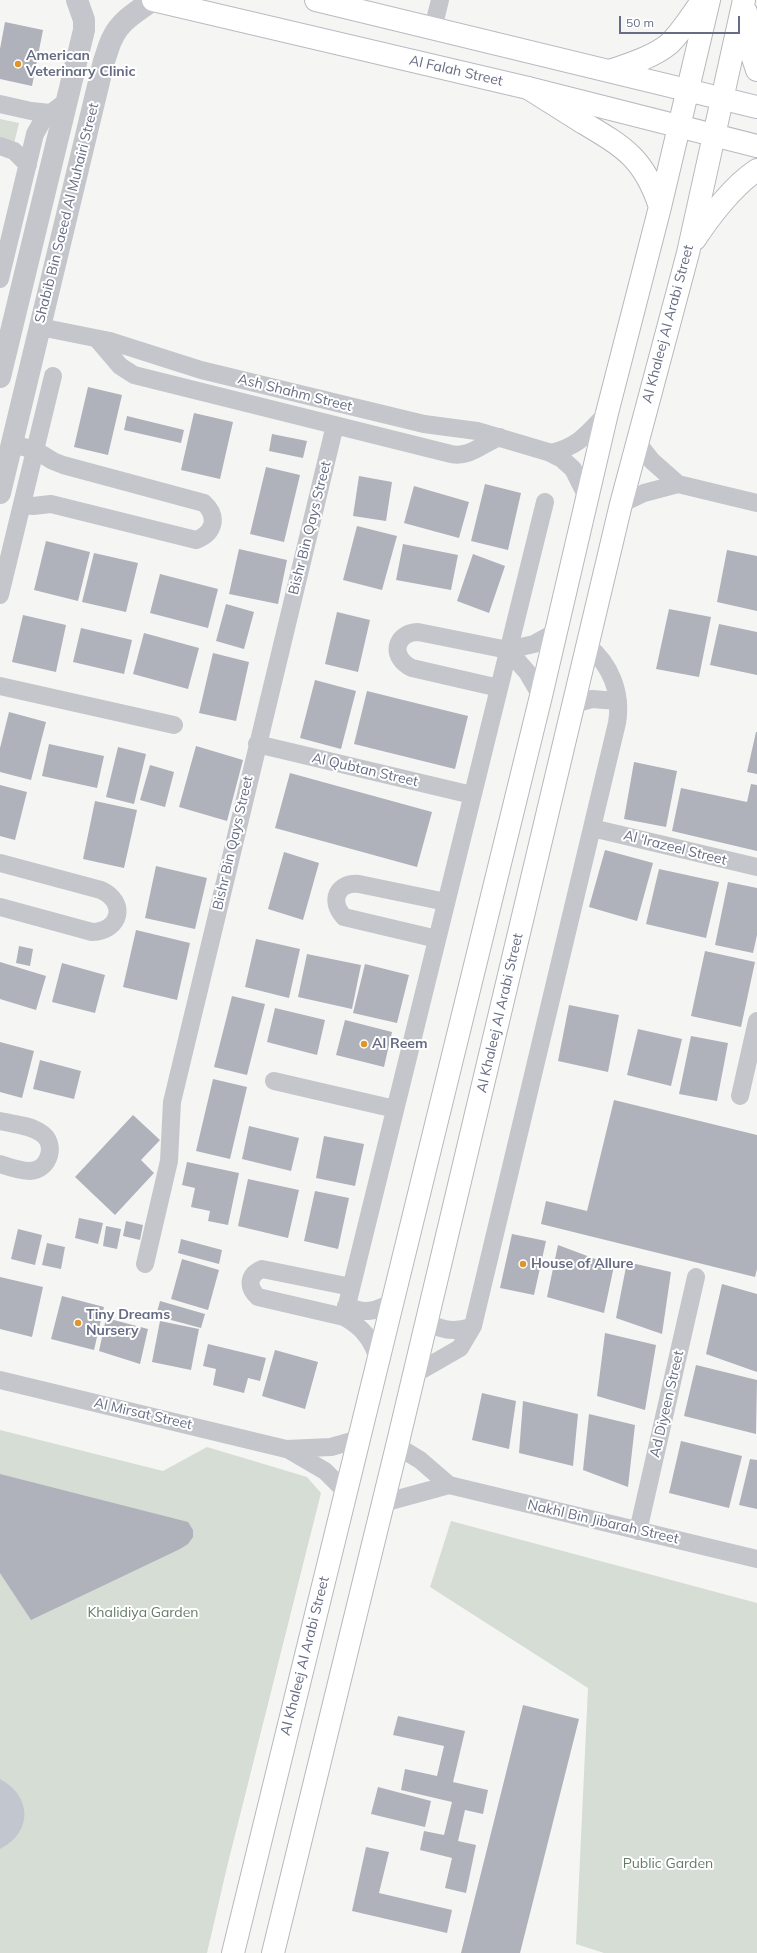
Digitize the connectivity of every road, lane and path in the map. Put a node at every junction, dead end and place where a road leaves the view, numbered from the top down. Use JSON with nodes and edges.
{"nodes":[{"id":1,"x":77,"y":0,"type":"edge"},
{"id":2,"x":153,"y":0,"type":"edge"},
{"id":3,"x":316,"y":0,"type":"edge"},
{"id":4,"x":440,"y":0,"type":"edge"},
{"id":5,"x":703,"y":0,"type":"edge"},
{"id":6,"x":709,"y":0,"type":"edge"},
{"id":7,"x":744,"y":0,"type":"edge"},
{"id":8,"x":433,"y":28,"type":"junction"},
{"id":9,"x":757,"y":70,"type":"edge"},
{"id":10,"x":610,"y":71,"type":"junction"},
{"id":11,"x":528,"y":88,"type":"junction"},
{"id":12,"x":688,"y":90,"type":"junction"},
{"id":13,"x":722,"y":98,"type":"junction"},
{"id":14,"x":0,"y":104,"type":"edge"},
{"id":15,"x":59,"y":107,"type":"junction"},
{"id":16,"x":757,"y":107,"type":"edge"},
{"id":17,"x":679,"y":126,"type":"junction"},
{"id":18,"x":714,"y":135,"type":"junction"},
{"id":19,"x":0,"y":146,"type":"edge"},
{"id":20,"x":757,"y":146,"type":"edge"},
{"id":21,"x":28,"y":165,"type":"junction"},
{"id":22,"x":757,"y":170,"type":"edge"},
{"id":23,"x":660,"y":207,"type":"junction"},
{"id":24,"x":688,"y":253,"type":"junction"},
{"id":25,"x":0,"y":279,"type":"edge"},
{"id":26,"x":40,"y":327,"type":"junction"},
{"id":27,"x":97,"y":339,"type":"junction"},
{"id":28,"x":126,"y":346,"type":"junction"},
{"id":29,"x":117,"y":361,"type":"junction"},
{"id":30,"x":53,"y":376,"type":"dead end"},
{"id":31,"x":0,"y":377,"type":"edge"},
{"id":32,"x":607,"y":413,"type":"junction"},
{"id":33,"x":335,"y":425,"type":"junction"},
{"id":34,"x":469,"y":429,"type":"junction"},
{"id":35,"x":500,"y":437,"type":"junction"},
{"id":36,"x":637,"y":442,"type":"junction"},
{"id":37,"x":12,"y":444,"type":"junction"},
{"id":38,"x":35,"y":450,"type":"junction"},
{"id":39,"x":551,"y":453,"type":"junction"},
{"id":40,"x":462,"y":455,"type":"junction"},
{"id":41,"x":678,"y":484,"type":"junction"},
{"id":42,"x":1,"y":485,"type":"edge"},
{"id":43,"x":587,"y":497,"type":"junction"},
{"id":44,"x":545,"y":502,"type":"dead end"},
{"id":45,"x":757,"y":503,"type":"edge"},
{"id":46,"x":621,"y":504,"type":"junction"},
{"id":47,"x":22,"y":505,"type":"junction"},
{"id":48,"x":0,"y":595,"type":"edge"},
{"id":49,"x":556,"y":632,"type":"junction"},
{"id":50,"x":588,"y":646,"type":"junction"},
{"id":51,"x":508,"y":650,"type":"junction"},
{"id":52,"x":0,"y":686,"type":"edge"},
{"id":53,"x":499,"y":688,"type":"junction"},
{"id":54,"x":541,"y":696,"type":"junction"},
{"id":55,"x":618,"y":701,"type":"junction"},
{"id":56,"x":574,"y":704,"type":"junction"},
{"id":57,"x":174,"y":725,"type":"dead end"},
{"id":58,"x":257,"y":744,"type":"junction"},
{"id":59,"x":472,"y":795,"type":"junction"},
{"id":60,"x":592,"y":828,"type":"junction"},
{"id":61,"x":0,"y":863,"type":"edge"},
{"id":62,"x":757,"y":868,"type":"edge"},
{"id":63,"x":446,"y":902,"type":"junction"},
{"id":64,"x":0,"y":907,"type":"edge"},
{"id":65,"x":437,"y":939,"type":"junction"},
{"id":66,"x":757,"y":1021,"type":"edge"},
{"id":67,"x":274,"y":1081,"type":"dead end"},
{"id":68,"x":740,"y":1096,"type":"dead end"},
{"id":69,"x":395,"y":1109,"type":"junction"},
{"id":70,"x":0,"y":1121,"type":"edge"},
{"id":71,"x":0,"y":1164,"type":"edge"},
{"id":72,"x":145,"y":1264,"type":"dead end"},
{"id":73,"x":696,"y":1277,"type":"dead end"},
{"id":74,"x":351,"y":1287,"type":"junction"},
{"id":75,"x":392,"y":1302,"type":"junction"},
{"id":76,"x":345,"y":1311,"type":"junction"},
{"id":77,"x":426,"y":1321,"type":"junction"},
{"id":78,"x":473,"y":1326,"type":"junction"},
{"id":79,"x":378,"y":1359,"type":"junction"},
{"id":80,"x":413,"y":1375,"type":"junction"},
{"id":81,"x":0,"y":1380,"type":"edge"},
{"id":82,"x":359,"y":1439,"type":"junction"},
{"id":83,"x":397,"y":1446,"type":"junction"},
{"id":84,"x":286,"y":1449,"type":"junction"},
{"id":85,"x":449,"y":1485,"type":"junction"},
{"id":86,"x":345,"y":1491,"type":"junction"},
{"id":87,"x":383,"y":1503,"type":"junction"},
{"id":88,"x":638,"y":1531,"type":"junction"},
{"id":89,"x":757,"y":1559,"type":"edge"},
{"id":90,"x":233,"y":1953,"type":"edge"},
{"id":91,"x":273,"y":1953,"type":"edge"}],
"edges":[{"from":1,"to":15,"type":"street","name":"Shabib Bin Saeed Al Muhairi Street"},
{"from":2,"to":11,"type":"main road","name":"Al Falah Street"},
{"from":2,"to":26,"type":"street","name":"Shabib Bin Saeed Al Muhairi Street"},
{"from":3,"to":8,"type":"main road"},
{"from":4,"to":8,"type":"street"},
{"from":5,"to":10,"type":"main road"},
{"from":6,"to":12,"type":"main road","name":"Al Khaleej Al Arabi Street"},
{"from":7,"to":9,"type":"main road"},
{"from":7,"to":13,"type":"main road","name":"Al Khaleej Al Arabi Street"},
{"from":8,"to":10,"type":"main road"},
{"from":10,"to":12,"type":"main road"},
{"from":11,"to":17,"type":"main road","name":"Al Falah Street"},
{"from":11,"to":23,"type":"main road"},
{"from":12,"to":13,"type":"main road"},
{"from":12,"to":17,"type":"main road","name":"Al Khaleej Al Arabi Street"},
{"from":13,"to":16,"type":"main road"},
{"from":13,"to":18,"type":"main road","name":"Al Khaleej Al Arabi Street"},
{"from":14,"to":15,"type":"street"},
{"from":15,"to":21,"type":"street"},
{"from":15,"to":31,"type":"street","name":"Shabib Bin Saeed Al Muhairi Street"},
{"from":17,"to":18,"type":"main road","name":"Al Falah Street"},
{"from":17,"to":23,"type":"main road","name":"Al Khaleej Al Arabi Street"},
{"from":18,"to":20,"type":"main road","name":"Al Falah Street"},
{"from":18,"to":24,"type":"main road","name":"Al Khaleej Al Arabi Street"},
{"from":19,"to":21,"type":"street"},
{"from":21,"to":25,"type":"street"},
{"from":22,"to":24,"type":"main road"},
{"from":23,"to":32,"type":"main road","name":"Al Khaleej Al Arabi Street"},
{"from":24,"to":36,"type":"main road","name":"Al Khaleej Al Arabi Street"},
{"from":26,"to":27,"type":"street","name":"Ash Shahm Street"},
{"from":26,"to":37,"type":"street","name":"Shabib Bin Saeed Al Muhairi Street"},
{"from":27,"to":28,"type":"street","name":"Ash Shahm Street"},
{"from":27,"to":29,"type":"street"},
{"from":28,"to":29,"type":"street"},
{"from":28,"to":34,"type":"street","name":"Ash Shahm Street"},
{"from":29,"to":33,"type":"street"},
{"from":30,"to":38,"type":"street"},
{"from":32,"to":39,"type":"street"},
{"from":32,"to":43,"type":"main road","name":"Al Khaleej Al Arabi Street"},
{"from":33,"to":40,"type":"street"},
{"from":33,"to":58,"type":"street","name":"Bishr Bin Qays Street"},
{"from":34,"to":35,"type":"street","name":"Ash Shahm Street"},
{"from":34,"to":40,"type":"street"},
{"from":35,"to":39,"type":"street","name":"Ash Shahm Street"},
{"from":35,"to":40,"type":"street"},
{"from":36,"to":41,"type":"street"},
{"from":36,"to":46,"type":"main road","name":"Al Khaleej Al Arabi Street"},
{"from":37,"to":38,"type":"street"},
{"from":37,"to":42,"type":"street","name":"Shabib Bin Saeed Al Muhairi Street"},
{"from":38,"to":47,"type":"street"},
{"from":38,"to":47,"type":"street"},
{"from":39,"to":43,"type":"street","name":"Ash Shahm Street"},
{"from":41,"to":45,"type":"street"},
{"from":41,"to":46,"type":"street"},
{"from":43,"to":49,"type":"main road","name":"Al Khaleej Al Arabi Street"},
{"from":44,"to":51,"type":"street"},
{"from":46,"to":50,"type":"main road","name":"Al Khaleej Al Arabi Street"},
{"from":47,"to":48,"type":"street"},
{"from":49,"to":51,"type":"street"},
{"from":49,"to":54,"type":"main road","name":"Al Khaleej Al Arabi Street"},
{"from":50,"to":55,"type":"street"},
{"from":50,"to":56,"type":"main road","name":"Al Khaleej Al Arabi Street"},
{"from":51,"to":53,"type":"street"},
{"from":51,"to":53,"type":"street"},
{"from":51,"to":54,"type":"street"},
{"from":52,"to":57,"type":"street"},
{"from":53,"to":59,"type":"street"},
{"from":54,"to":75,"type":"main road","name":"Al Khaleej Al Arabi Street"},
{"from":55,"to":56,"type":"street"},
{"from":55,"to":60,"type":"street"},
{"from":56,"to":77,"type":"main road","name":"Al Khaleej Al Arabi Street"},
{"from":58,"to":59,"type":"street","name":"Al Qubtan Street"},
{"from":58,"to":72,"type":"street","name":"Bishr Bin Qays Street"},
{"from":59,"to":63,"type":"street"},
{"from":60,"to":62,"type":"street","name":"Al 'Irazeel Street"},
{"from":60,"to":78,"type":"street"},
{"from":61,"to":64,"type":"street"},
{"from":63,"to":65,"type":"street"},
{"from":63,"to":65,"type":"street"},
{"from":65,"to":69,"type":"street"},
{"from":66,"to":68,"type":"street"},
{"from":67,"to":69,"type":"street"},
{"from":69,"to":74,"type":"street"},
{"from":70,"to":71,"type":"street"},
{"from":73,"to":88,"type":"street","name":"Ad Diyeen Street"},
{"from":74,"to":76,"type":"street"},
{"from":74,"to":76,"type":"street"},
{"from":75,"to":76,"type":"street"},
{"from":75,"to":79,"type":"main road","name":"Al Khaleej Al Arabi Street"},
{"from":76,"to":79,"type":"street"},
{"from":77,"to":78,"type":"street"},
{"from":77,"to":80,"type":"main road","name":"Al Khaleej Al Arabi Street"},
{"from":78,"to":80,"type":"street"},
{"from":79,"to":82,"type":"main road","name":"Al Khaleej Al Arabi Street"},
{"from":80,"to":83,"type":"main road","name":"Al Khaleej Al Arabi Street"},
{"from":81,"to":84,"type":"street","name":"Al Mirsat Street"},
{"from":82,"to":84,"type":"street","name":"Al Mirsat Street"},
{"from":82,"to":86,"type":"main road","name":"Al Khaleej Al Arabi Street"},
{"from":83,"to":85,"type":"street","name":"Nakhl Bin Jibarah Street"},
{"from":83,"to":87,"type":"main road","name":"Al Khaleej Al Arabi Street"},
{"from":84,"to":86,"type":"street","name":"Al Mirsat Street"},
{"from":85,"to":87,"type":"street","name":"Nakhl Bin Jibarah Street"},
{"from":85,"to":88,"type":"street","name":"Nakhl Bin Jibarah Street"},
{"from":86,"to":90,"type":"main road","name":"Al Khaleej Al Arabi Street"},
{"from":87,"to":91,"type":"main road","name":"Al Khaleej Al Arabi Street"},
{"from":88,"to":89,"type":"street","name":"Nakhl Bin Jibarah Street"}]}
